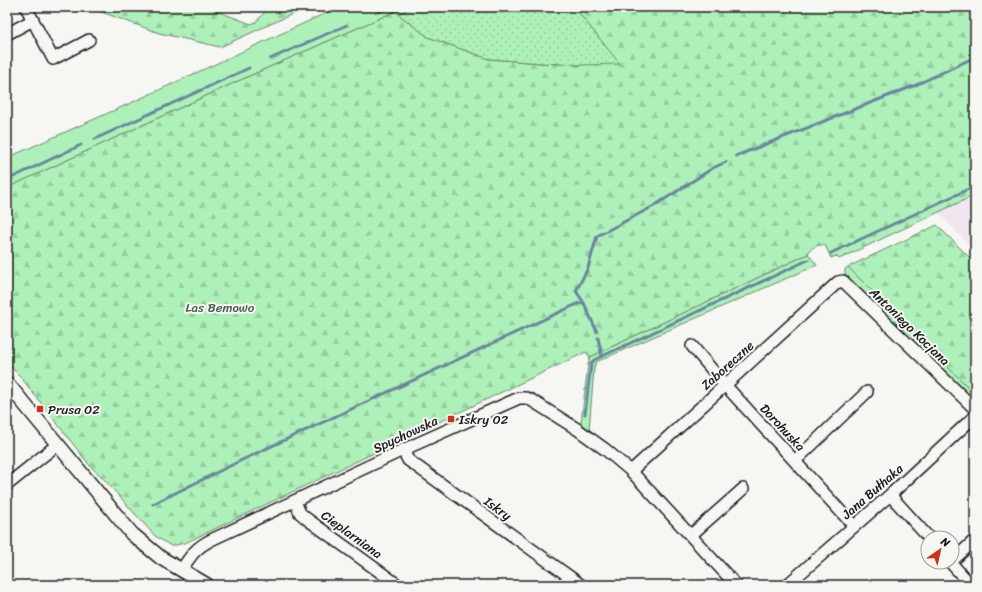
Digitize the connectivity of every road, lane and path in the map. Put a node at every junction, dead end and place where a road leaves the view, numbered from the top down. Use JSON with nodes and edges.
{"nodes":[{"id":1,"x":26,"y":7,"type":"edge"},
{"id":2,"x":33,"y":20,"type":"junction"},
{"id":3,"x":7,"y":34,"type":"edge"},
{"id":4,"x":89,"y":40,"type":"dead end"},
{"id":5,"x":844,"y":281,"type":"joint"},
{"id":6,"x":692,"y":346,"type":"dead end"},
{"id":7,"x":7,"y":383,"type":"edge"},
{"id":8,"x":725,"y":385,"type":"junction"},
{"id":9,"x":867,"y":392,"type":"dead end"},
{"id":10,"x":975,"y":409,"type":"edge"},
{"id":11,"x":975,"y":416,"type":"edge"},
{"id":12,"x":58,"y":444,"type":"junction"},
{"id":13,"x":405,"y":449,"type":"junction"},
{"id":14,"x":795,"y":461,"type":"junction"},
{"id":15,"x":631,"y":471,"type":"junction"},
{"id":16,"x":7,"y":485,"type":"edge"},
{"id":17,"x":743,"y":488,"type":"dead end"},
{"id":18,"x":890,"y":495,"type":"junction"},
{"id":19,"x":295,"y":501,"type":"junction"},
{"id":20,"x":854,"y":526,"type":"junction"},
{"id":21,"x":922,"y":530,"type":"edge"},
{"id":22,"x":691,"y":535,"type":"junction"},
{"id":23,"x":975,"y":540,"type":"edge"},
{"id":24,"x":960,"y":554,"type":"edge"},
{"id":25,"x":182,"y":570,"type":"junction"},
{"id":26,"x":958,"y":570,"type":"edge"},
{"id":27,"x":207,"y":585,"type":"edge"},
{"id":28,"x":398,"y":585,"type":"edge"},
{"id":29,"x":581,"y":585,"type":"edge"},
{"id":30,"x":736,"y":585,"type":"edge"},
{"id":31,"x":787,"y":585,"type":"edge"},
{"id":32,"x":971,"y":585,"type":"edge"}],
"edges":[{"from":1,"to":2,"type":"street"},
{"from":2,"to":3,"type":"street"},
{"from":2,"to":4,"type":"street"},
{"from":5,"to":8,"type":"street","name":"Zaboreczne"},
{"from":5,"to":10,"type":"street","name":"Antoniego Kocjana"},
{"from":6,"to":8,"type":"street","name":"Dorohuska"},
{"from":7,"to":12,"type":"street"},
{"from":8,"to":14,"type":"street","name":"Dorohuska"},
{"from":8,"to":15,"type":"street","name":"Zaboreczne"},
{"from":9,"to":14,"type":"street"},
{"from":11,"to":18,"type":"street","name":"Jana Bułhaka"},
{"from":12,"to":16,"type":"street"},
{"from":12,"to":25,"type":"street"},
{"from":13,"to":15,"type":"street","name":"Spychowska"},
{"from":13,"to":19,"type":"street","name":"Spychowska"},
{"from":13,"to":29,"type":"street","name":"Iskry"},
{"from":14,"to":20,"type":"street","name":"Dorohuska"},
{"from":15,"to":22,"type":"street","name":"Spychowska"},
{"from":17,"to":22,"type":"street"},
{"from":18,"to":20,"type":"street","name":"Jana Bułhaka"},
{"from":18,"to":21,"type":"street"},
{"from":19,"to":25,"type":"street","name":"Spychowska"},
{"from":19,"to":28,"type":"street","name":"Cieplarniana"},
{"from":20,"to":31,"type":"street","name":"Jana Bułhaka"},
{"from":22,"to":30,"type":"street","name":"Spychowska"},
{"from":23,"to":24,"type":"street"},
{"from":25,"to":27,"type":"street"},
{"from":26,"to":32,"type":"street"}]}
